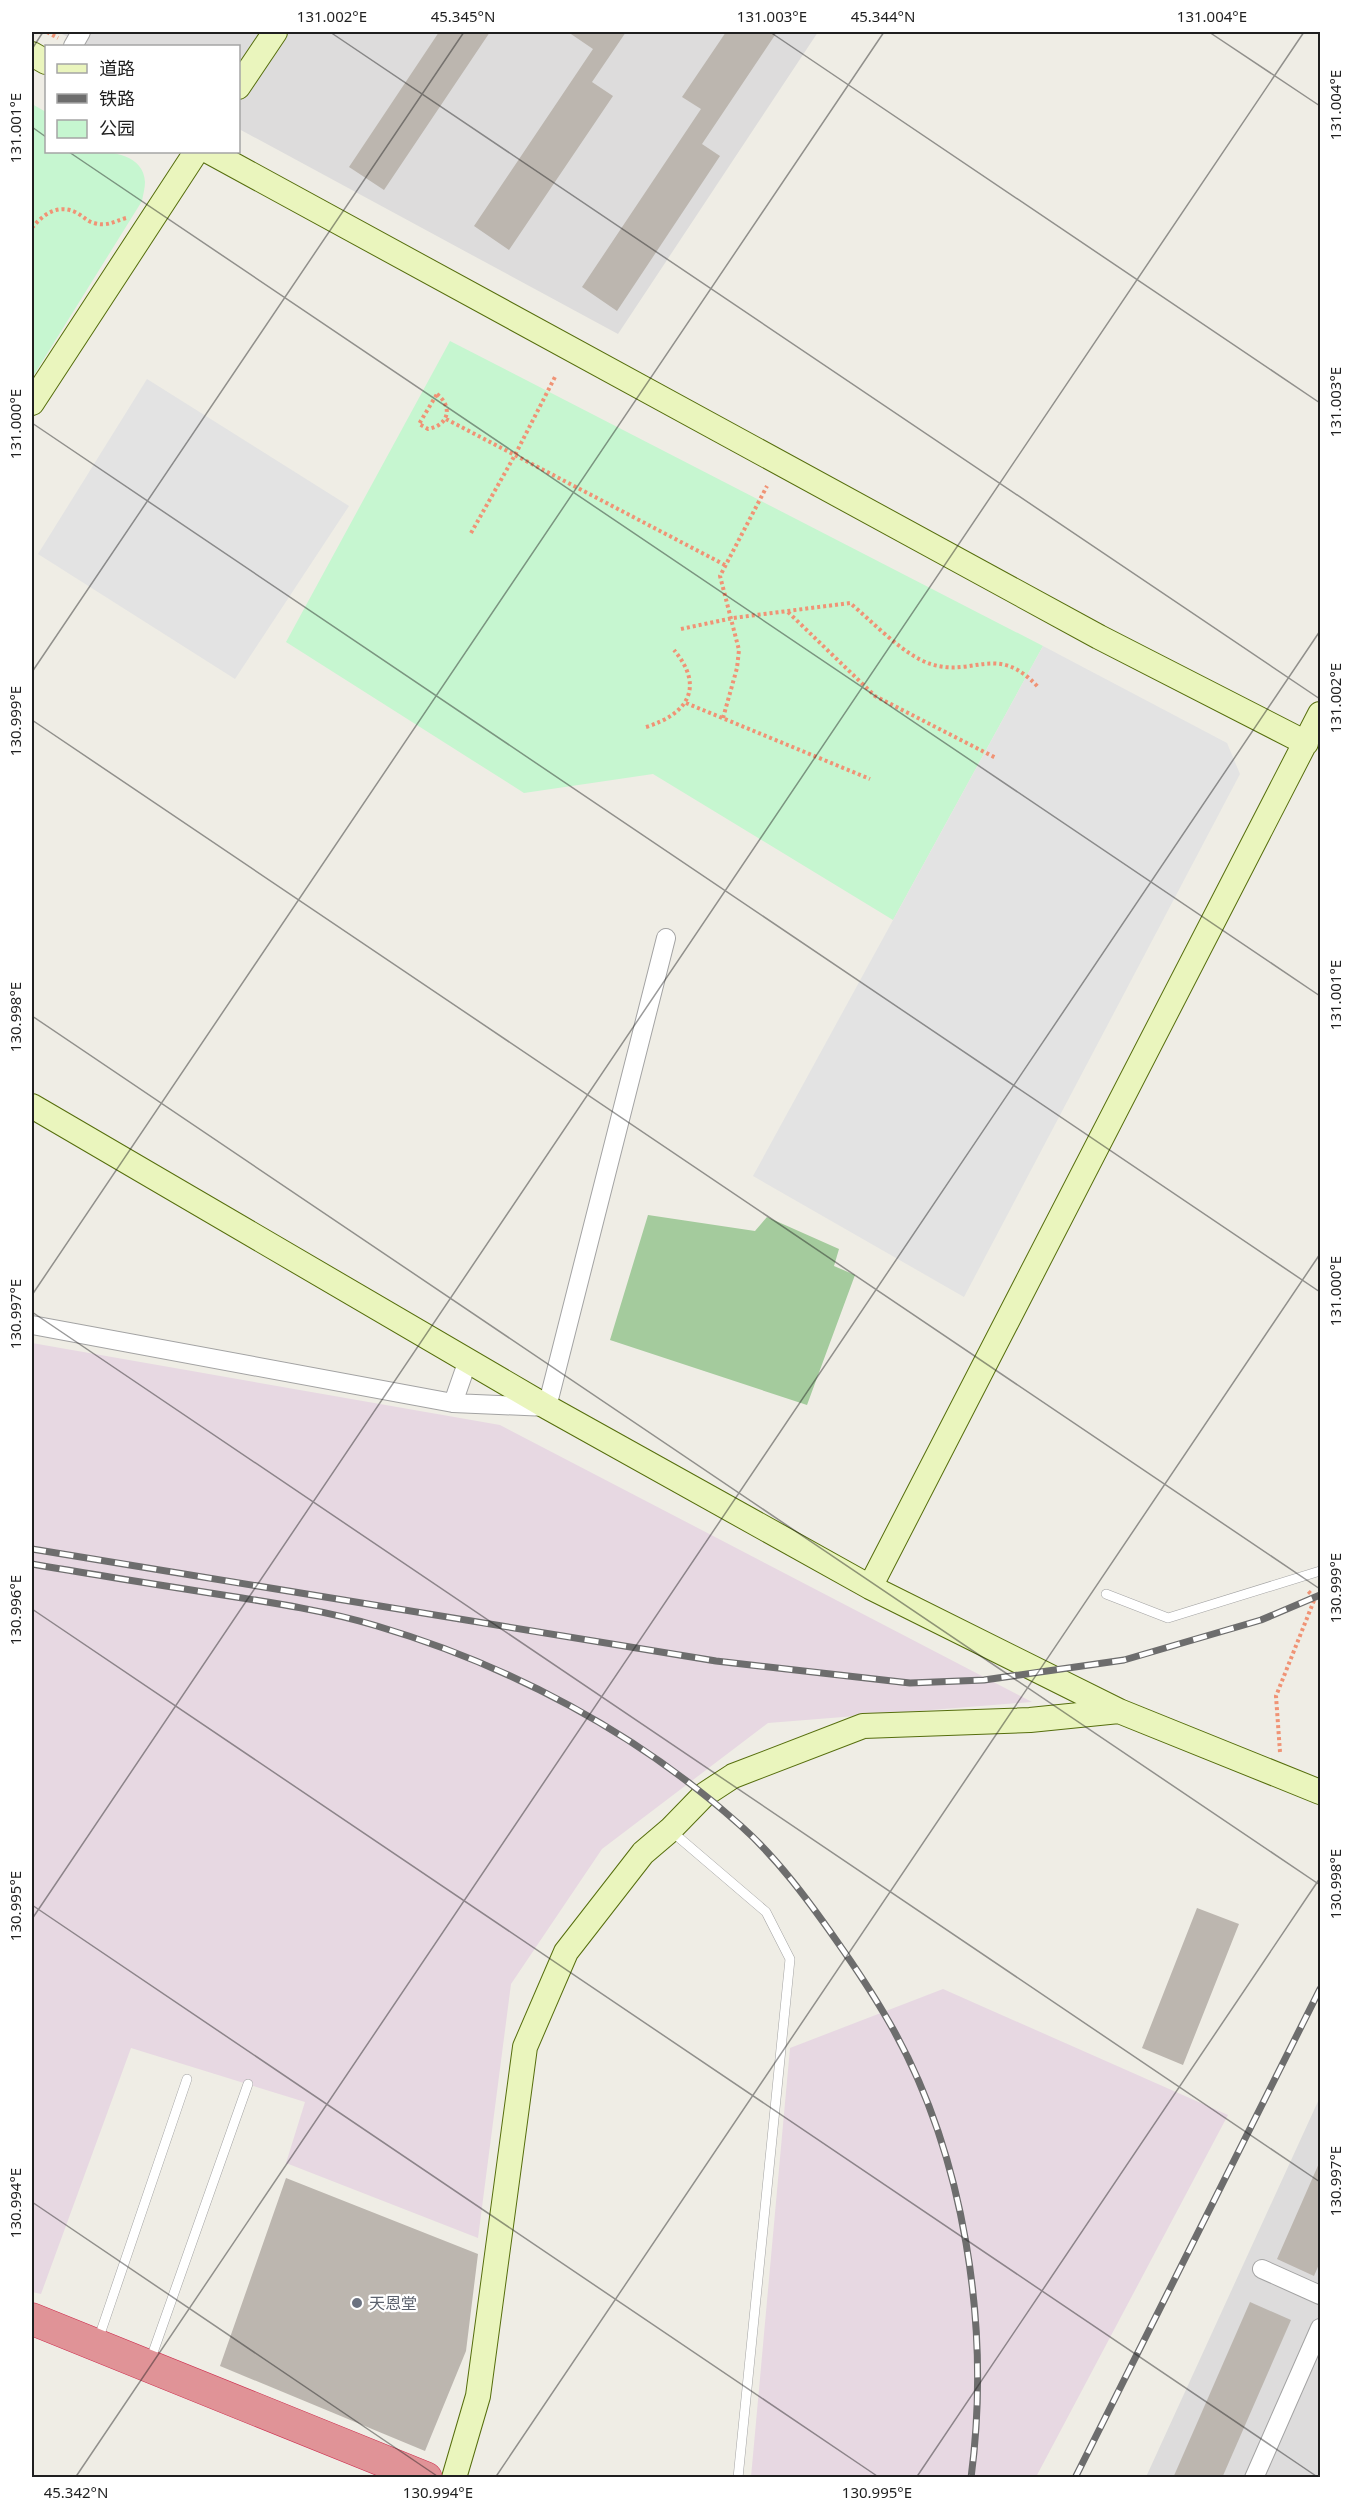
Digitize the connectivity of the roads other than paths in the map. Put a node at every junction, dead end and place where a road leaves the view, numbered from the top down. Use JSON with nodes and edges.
{"nodes":[{"id":1,"x":275,"y":32,"type":"edge"},
{"id":2,"x":240,"y":84,"type":"edge"},
{"id":3,"x":195,"y":153,"type":"edge"},
{"id":4,"x":212,"y":153,"type":"edge"},
{"id":5,"x":32,"y":403,"type":"edge"},
{"id":6,"x":1320,"y":714,"type":"edge"},
{"id":7,"x":1306,"y":743,"type":"junction"},
{"id":8,"x":666,"y":938,"type":"dead end"},
{"id":9,"x":32,"y":1106,"type":"edge"},
{"id":10,"x":32,"y":1324,"type":"edge"},
{"id":11,"x":468,"y":1360,"type":"junction"},
{"id":12,"x":453,"y":1403,"type":"junction"},
{"id":13,"x":547,"y":1407,"type":"junction"},
{"id":14,"x":1320,"y":1571,"type":"edge"},
{"id":15,"x":870,"y":1587,"type":"junction"},
{"id":16,"x":1106,"y":1594,"type":"dead end"},
{"id":17,"x":1119,"y":1711,"type":"junction"},
{"id":18,"x":1320,"y":1792,"type":"edge"},
{"id":19,"x":670,"y":1830,"type":"junction"},
{"id":20,"x":187,"y":2079,"type":"dead end"},
{"id":21,"x":248,"y":2084,"type":"dead end"},
{"id":22,"x":1262,"y":2269,"type":"dead end"},
{"id":23,"x":1320,"y":2295,"type":"edge"},
{"id":24,"x":32,"y":2319,"type":"edge"},
{"id":25,"x":1320,"y":2328,"type":"edge"},
{"id":26,"x":96,"y":2345,"type":"junction"},
{"id":27,"x":148,"y":2366,"type":"junction"},
{"id":28,"x":426,"y":2478,"type":"edge"},
{"id":29,"x":454,"y":2478,"type":"edge"},
{"id":30,"x":738,"y":2478,"type":"edge"},
{"id":31,"x":1254,"y":2478,"type":"edge"}],
"edges":[{"from":1,"to":2,"type":"street"},
{"from":3,"to":5,"type":"street"},
{"from":4,"to":7,"type":"street"},
{"from":6,"to":7,"type":"street"},
{"from":7,"to":15,"type":"street"},
{"from":8,"to":13,"type":"street"},
{"from":9,"to":11,"type":"street"},
{"from":10,"to":12,"type":"street"},
{"from":11,"to":12,"type":"street"},
{"from":11,"to":13,"type":"street"},
{"from":12,"to":13,"type":"street"},
{"from":13,"to":15,"type":"street"},
{"from":14,"to":16,"type":"lane"},
{"from":15,"to":17,"type":"street"},
{"from":17,"to":18,"type":"street"},
{"from":17,"to":19,"type":"street"},
{"from":19,"to":29,"type":"street"},
{"from":19,"to":30,"type":"lane"},
{"from":20,"to":26,"type":"lane"},
{"from":21,"to":27,"type":"lane"},
{"from":22,"to":23,"type":"street"},
{"from":24,"to":26,"type":"highway"},
{"from":25,"to":31,"type":"street"},
{"from":26,"to":27,"type":"highway"},
{"from":27,"to":28,"type":"highway"}]}
